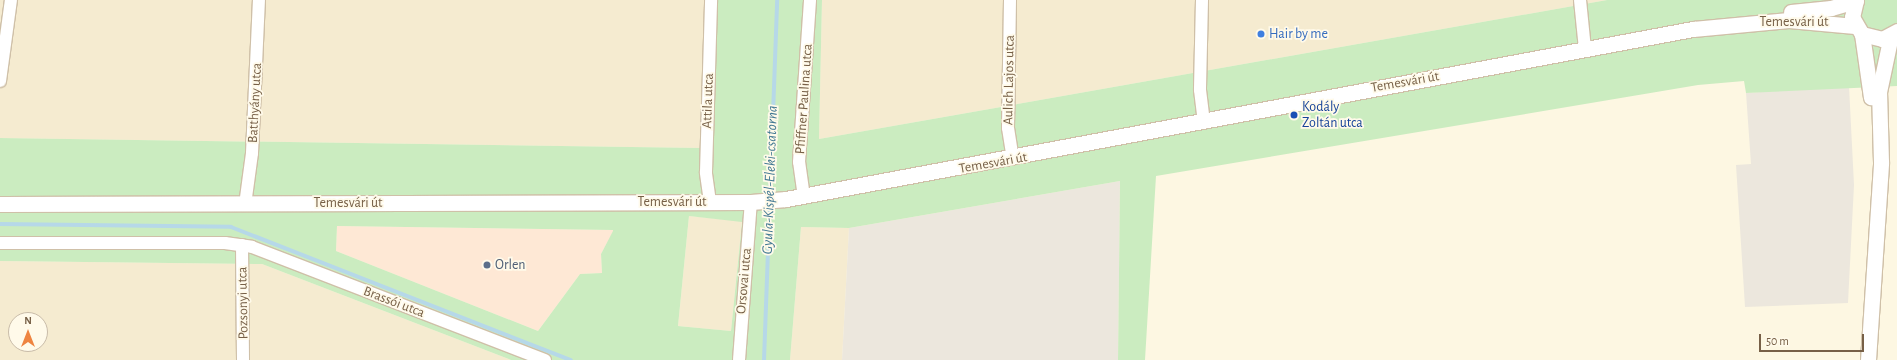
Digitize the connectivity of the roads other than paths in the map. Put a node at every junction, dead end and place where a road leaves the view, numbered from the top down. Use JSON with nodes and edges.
{"nodes":[{"id":1,"x":11,"y":0,"type":"edge"},
{"id":2,"x":259,"y":0,"type":"edge"},
{"id":3,"x":711,"y":0,"type":"edge"},
{"id":4,"x":810,"y":0,"type":"edge"},
{"id":5,"x":1010,"y":0,"type":"edge"},
{"id":6,"x":1202,"y":0,"type":"edge"},
{"id":7,"x":1580,"y":0,"type":"edge"},
{"id":8,"x":1856,"y":0,"type":"edge"},
{"id":9,"x":1732,"y":23,"type":"junction"},
{"id":10,"x":1859,"y":30,"type":"junction"},
{"id":11,"x":1896,"y":32,"type":"edge"},
{"id":12,"x":1585,"y":49,"type":"junction"},
{"id":13,"x":0,"y":81,"type":"edge"},
{"id":14,"x":1204,"y":123,"type":"junction"},
{"id":15,"x":1013,"y":159,"type":"junction"},
{"id":16,"x":1878,"y":173,"type":"junction"},
{"id":17,"x":804,"y":197,"type":"junction"},
{"id":18,"x":710,"y":202,"type":"junction"},
{"id":19,"x":755,"y":202,"type":"junction"},
{"id":20,"x":0,"y":204,"type":"edge"},
{"id":21,"x":245,"y":205,"type":"junction"},
{"id":22,"x":0,"y":243,"type":"edge"},
{"id":23,"x":242,"y":245,"type":"junction"},
{"id":24,"x":243,"y":360,"type":"edge"},
{"id":25,"x":545,"y":360,"type":"edge"},
{"id":26,"x":740,"y":360,"type":"edge"},
{"id":27,"x":1868,"y":360,"type":"edge"}],
"edges":[{"from":1,"to":13,"type":"street"},
{"from":2,"to":21,"type":"street","name":"Batthyány utca"},
{"from":3,"to":18,"type":"street","name":"Attila utca"},
{"from":4,"to":17,"type":"street","name":"Pfiffner Paulina utca"},
{"from":5,"to":15,"type":"street","name":"Aulich Lajos utca"},
{"from":6,"to":14,"type":"street"},
{"from":7,"to":12,"type":"street"},
{"from":8,"to":9,"type":"street","name":"Temesvári út"},
{"from":8,"to":10,"type":"street"},
{"from":9,"to":10,"type":"street","name":"Temesvári út"},
{"from":9,"to":12,"type":"street","name":"Temesvári út"},
{"from":10,"to":11,"type":"street","name":"Temesvári út"},
{"from":10,"to":16,"type":"street"},
{"from":11,"to":16,"type":"street"},
{"from":12,"to":14,"type":"street","name":"Temesvári út"},
{"from":14,"to":15,"type":"street","name":"Temesvári út"},
{"from":15,"to":17,"type":"street","name":"Temesvári út"},
{"from":16,"to":27,"type":"street"},
{"from":17,"to":19,"type":"street","name":"Temesvári út"},
{"from":18,"to":19,"type":"street","name":"Temesvári út"},
{"from":18,"to":21,"type":"street","name":"Temesvári út"},
{"from":19,"to":26,"type":"street","name":"Orsovai utca"},
{"from":20,"to":21,"type":"street","name":"Temesvári út"},
{"from":22,"to":23,"type":"street"},
{"from":23,"to":24,"type":"street","name":"Pozsonyi utca"},
{"from":23,"to":25,"type":"street","name":"Brassói utca"}]}
